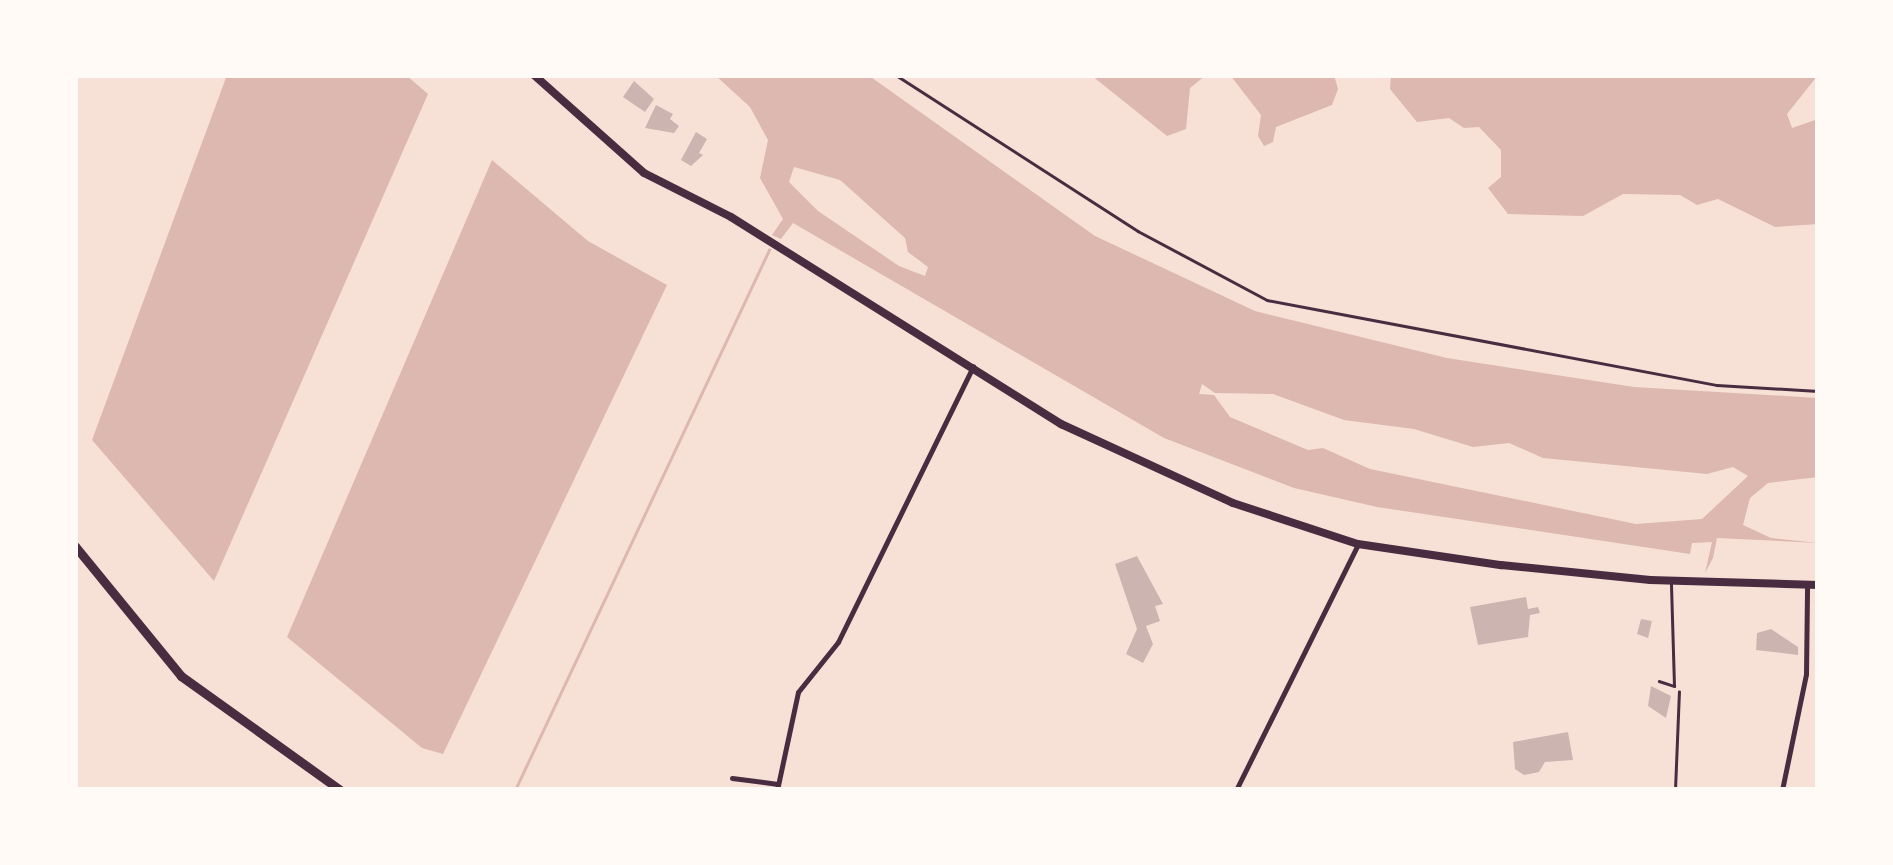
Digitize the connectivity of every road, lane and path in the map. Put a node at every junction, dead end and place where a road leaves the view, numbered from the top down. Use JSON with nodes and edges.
{"nodes":[{"id":1,"x":534,"y":75,"type":"edge"},
{"id":2,"x":896,"y":75,"type":"edge"},
{"id":3,"x":973,"y":366,"type":"junction"},
{"id":4,"x":1818,"y":391,"type":"edge"},
{"id":5,"x":1358,"y":544,"type":"junction"},
{"id":6,"x":75,"y":546,"type":"edge"},
{"id":7,"x":1671,"y":581,"type":"junction"},
{"id":8,"x":1808,"y":585,"type":"junction"},
{"id":9,"x":1818,"y":586,"type":"edge"},
{"id":10,"x":1659,"y":681,"type":"dead end"},
{"id":11,"x":732,"y":778,"type":"dead end"},
{"id":12,"x":778,"y":787,"type":"edge"},
{"id":13,"x":340,"y":790,"type":"edge"},
{"id":14,"x":1236,"y":790,"type":"edge"},
{"id":15,"x":1782,"y":790,"type":"edge"}],
"edges":[{"from":1,"to":3,"type":"street"},
{"from":2,"to":4,"type":"path"},
{"from":3,"to":5,"type":"street"},
{"from":3,"to":12,"type":"street"},
{"from":5,"to":7,"type":"street"},
{"from":5,"to":14,"type":"street"},
{"from":6,"to":13,"type":"highway"},
{"from":7,"to":8,"type":"street"},
{"from":7,"to":10,"type":"lane"},
{"from":8,"to":9,"type":"street"},
{"from":8,"to":15,"type":"street"},
{"from":11,"to":12,"type":"street"}]}
